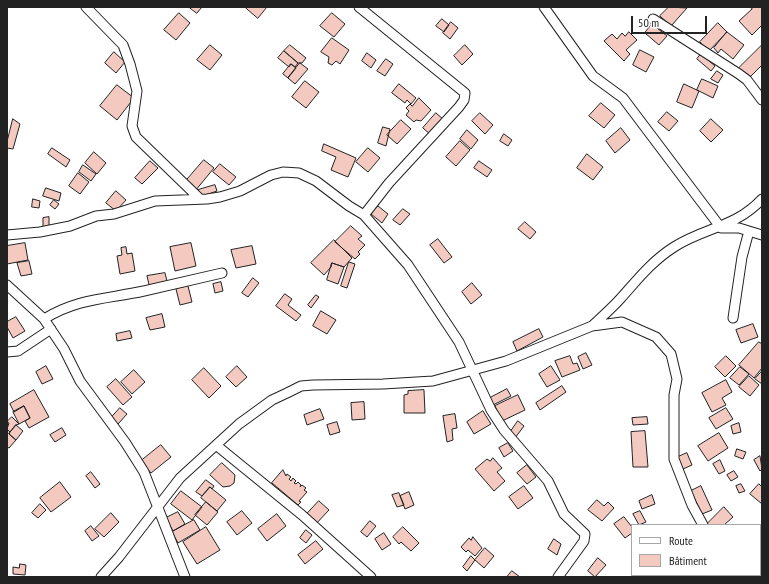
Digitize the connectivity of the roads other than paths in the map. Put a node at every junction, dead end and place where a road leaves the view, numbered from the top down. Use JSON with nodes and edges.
{"nodes":[{"id":1,"x":86,"y":7,"type":"edge"},
{"id":2,"x":359,"y":7,"type":"edge"},
{"id":3,"x":544,"y":7,"type":"edge"},
{"id":4,"x":653,"y":19,"type":"dead end"},
{"id":5,"x":762,"y":100,"type":"edge"},
{"id":6,"x":200,"y":199,"type":"junction"},
{"id":7,"x":762,"y":199,"type":"edge"},
{"id":8,"x":364,"y":215,"type":"junction"},
{"id":9,"x":721,"y":228,"type":"junction"},
{"id":10,"x":749,"y":231,"type":"junction"},
{"id":11,"x":7,"y":235,"type":"edge"},
{"id":12,"x":762,"y":235,"type":"edge"},
{"id":13,"x":222,"y":273,"type":"dead end"},
{"id":14,"x":7,"y":285,"type":"edge"},
{"id":15,"x":733,"y":318,"type":"dead end"},
{"id":16,"x":44,"y":319,"type":"junction"},
{"id":17,"x":592,"y":326,"type":"junction"},
{"id":18,"x":51,"y":329,"type":"junction"},
{"id":19,"x":7,"y":352,"type":"edge"},
{"id":20,"x":470,"y":370,"type":"junction"},
{"id":21,"x":216,"y":445,"type":"junction"},
{"id":22,"x":156,"y":507,"type":"junction"},
{"id":23,"x":702,"y":524,"type":"edge"},
{"id":24,"x":100,"y":577,"type":"edge"},
{"id":25,"x":186,"y":577,"type":"edge"},
{"id":26,"x":371,"y":577,"type":"edge"},
{"id":27,"x":558,"y":577,"type":"edge"}],
"edges":[{"from":1,"to":6,"type":"street"},
{"from":2,"to":8,"type":"street"},
{"from":3,"to":9,"type":"street"},
{"from":4,"to":5,"type":"street"},
{"from":6,"to":8,"type":"street"},
{"from":6,"to":11,"type":"street"},
{"from":7,"to":9,"type":"street"},
{"from":8,"to":20,"type":"street"},
{"from":9,"to":10,"type":"street"},
{"from":9,"to":17,"type":"street"},
{"from":10,"to":12,"type":"street"},
{"from":10,"to":15,"type":"street"},
{"from":13,"to":16,"type":"street"},
{"from":14,"to":16,"type":"street"},
{"from":16,"to":18,"type":"street"},
{"from":17,"to":20,"type":"street"},
{"from":17,"to":23,"type":"street"},
{"from":18,"to":19,"type":"street"},
{"from":18,"to":22,"type":"street"},
{"from":20,"to":21,"type":"street"},
{"from":20,"to":27,"type":"street"},
{"from":21,"to":22,"type":"street"},
{"from":21,"to":26,"type":"street"},
{"from":22,"to":24,"type":"street"},
{"from":22,"to":25,"type":"street"}]}
